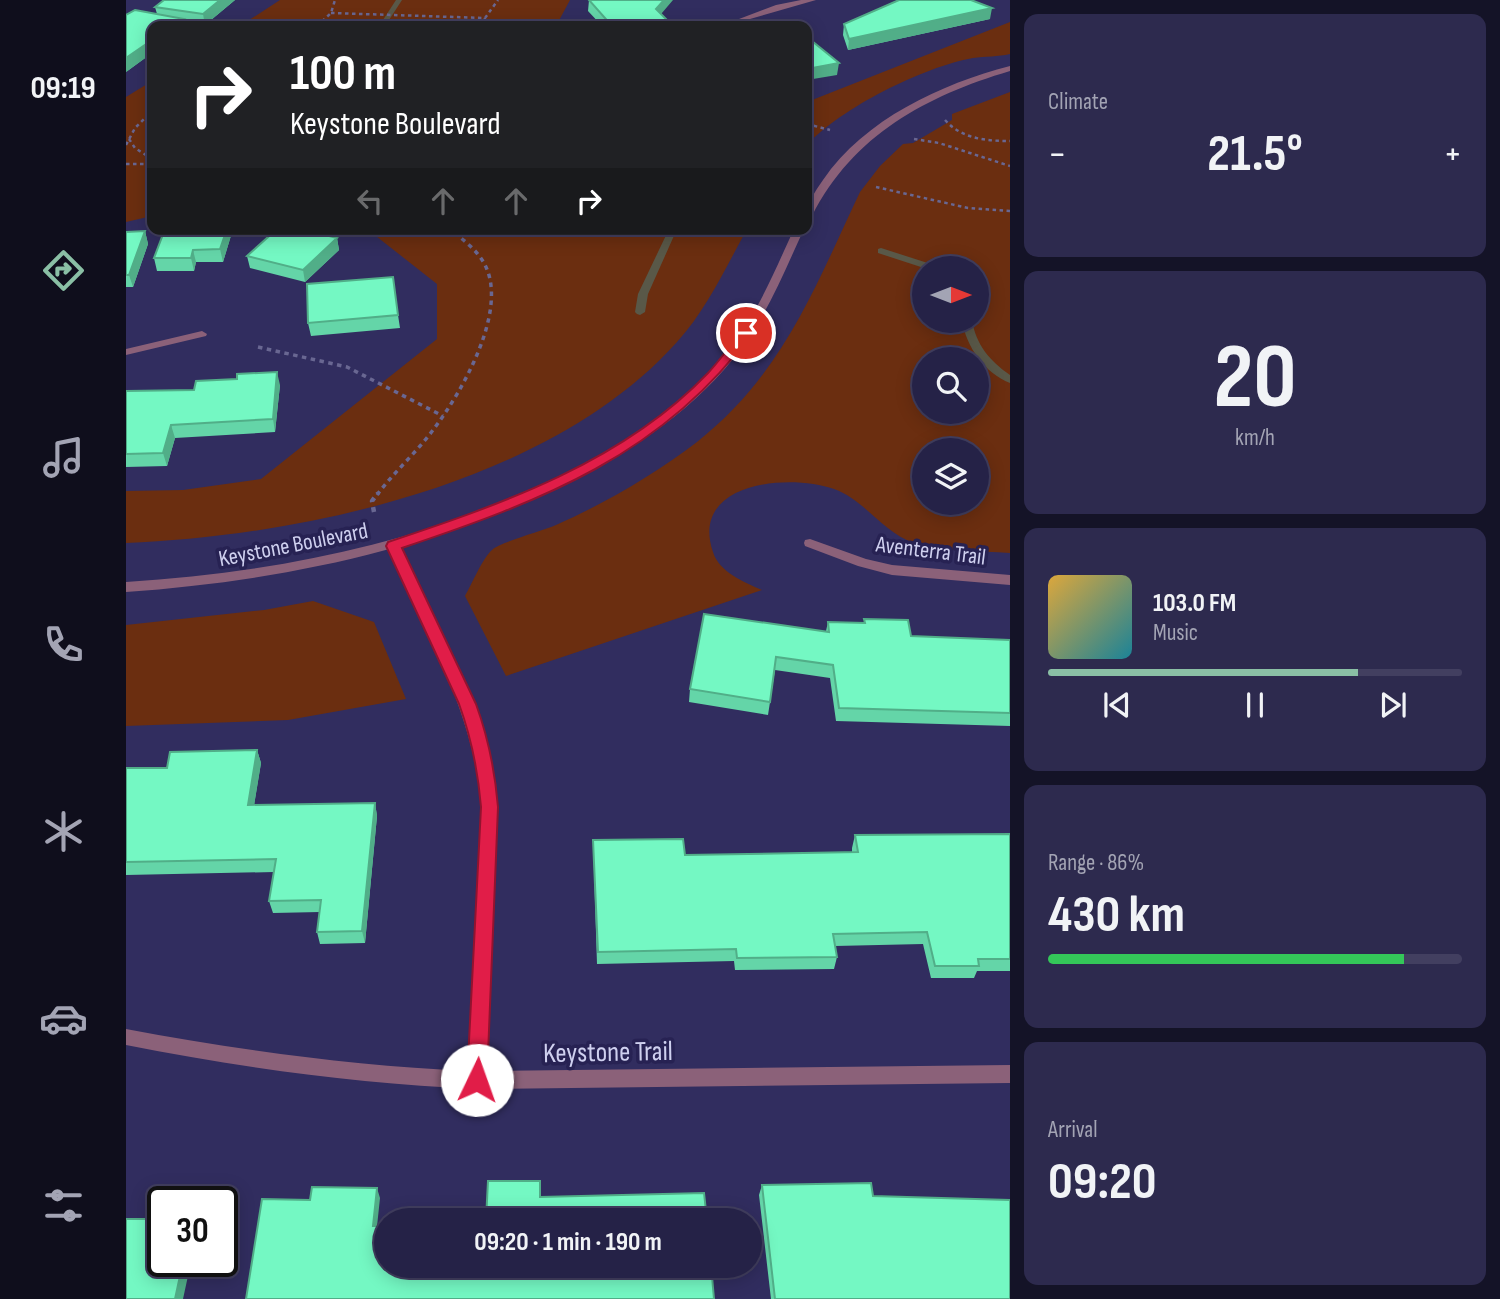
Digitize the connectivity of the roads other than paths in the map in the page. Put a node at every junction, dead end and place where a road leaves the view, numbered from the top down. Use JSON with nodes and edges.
{"nodes":[{"id":1,"x":812,"y":0,"type":"edge"},
{"id":2,"x":743,"y":19,"type":"dead end"},
{"id":3,"x":1010,"y":68,"type":"edge"},
{"id":4,"x":812,"y":208,"type":"edge"},
{"id":5,"x":796,"y":235,"type":"edge"},
{"id":6,"x":202,"y":334,"type":"dead end"},
{"id":7,"x":126,"y":352,"type":"edge"},
{"id":8,"x":810,"y":543,"type":"dead end"},
{"id":9,"x":394,"y":546,"type":"junction"},
{"id":10,"x":1010,"y":580,"type":"edge"},
{"id":11,"x":126,"y":587,"type":"edge"},
{"id":12,"x":126,"y":1037,"type":"edge"},
{"id":13,"x":1010,"y":1074,"type":"edge"},
{"id":14,"x":477,"y":1080,"type":"junction"}],
"edges":[{"from":1,"to":2,"type":"street"},
{"from":3,"to":4,"type":"street"},
{"from":5,"to":9,"type":"street","name":"Keystone Boulevard"},
{"from":6,"to":7,"type":"street"},
{"from":8,"to":10,"type":"street","name":"Aventerra Trail"},
{"from":9,"to":11,"type":"street","name":"Keystone Boulevard"},
{"from":9,"to":14,"type":"street"},
{"from":12,"to":14,"type":"street","name":"Keystone Trail"},
{"from":13,"to":14,"type":"street","name":"Keystone Trail"}]}
